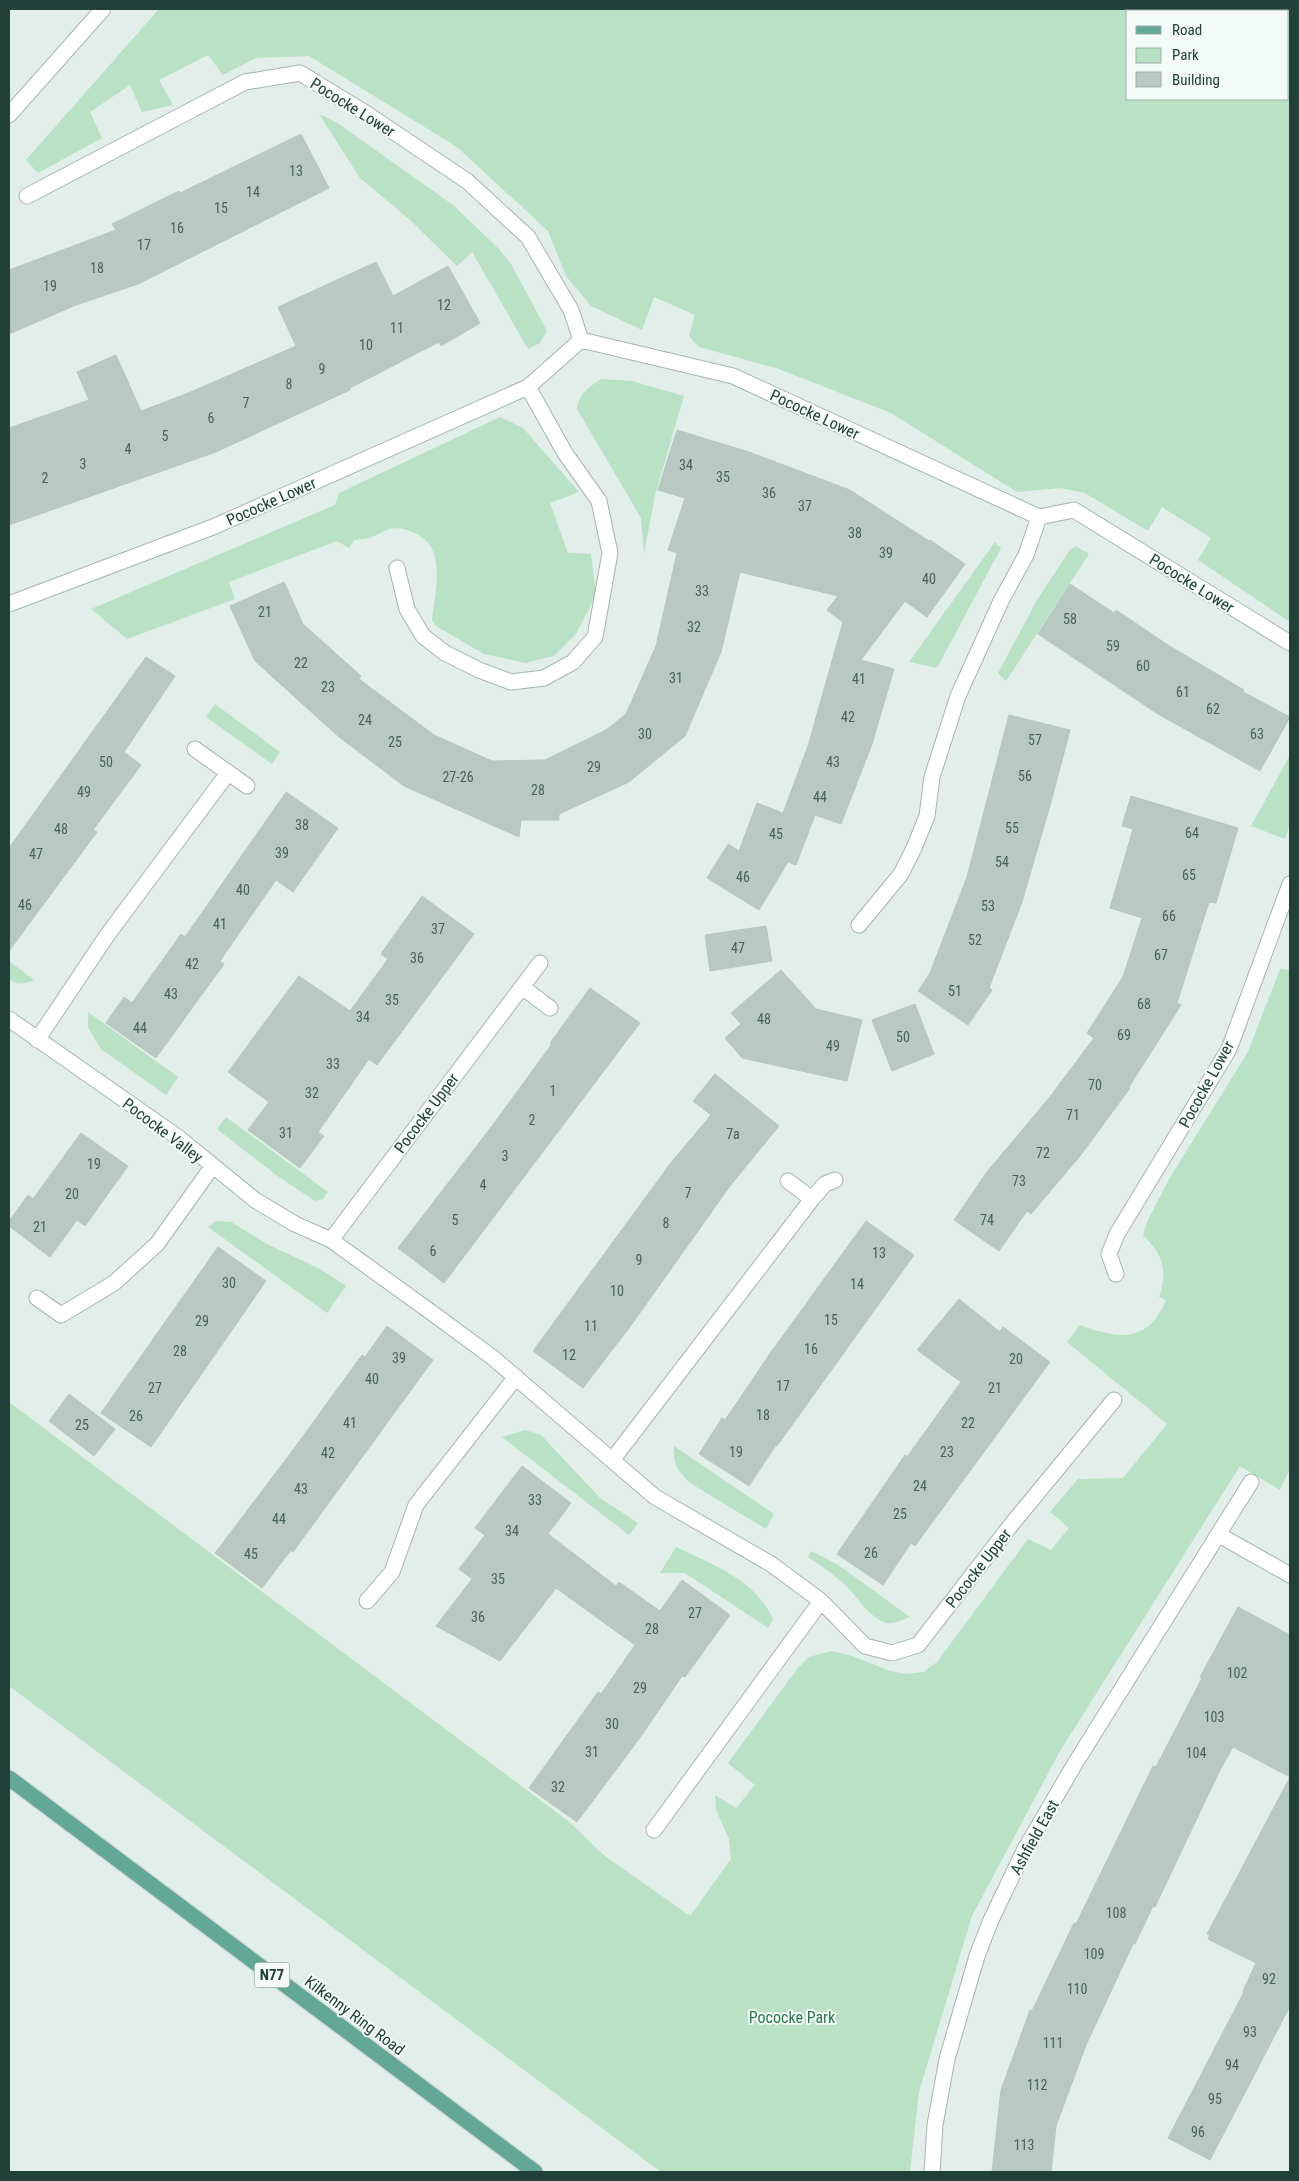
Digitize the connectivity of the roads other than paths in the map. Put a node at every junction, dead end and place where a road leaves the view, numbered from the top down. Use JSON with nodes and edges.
{"nodes":[{"id":1,"x":103,"y":9,"type":"edge"},
{"id":2,"x":9,"y":116,"type":"edge"},
{"id":3,"x":26,"y":196,"type":"dead end"},
{"id":4,"x":581,"y":340,"type":"junction"},
{"id":5,"x":528,"y":387,"type":"junction"},
{"id":6,"x":1039,"y":517,"type":"junction"},
{"id":7,"x":397,"y":568,"type":"dead end"},
{"id":8,"x":9,"y":604,"type":"edge"},
{"id":9,"x":1290,"y":643,"type":"edge"},
{"id":10,"x":195,"y":749,"type":"dead end"},
{"id":11,"x":228,"y":773,"type":"junction"},
{"id":12,"x":247,"y":786,"type":"dead end"},
{"id":13,"x":1290,"y":884,"type":"edge"},
{"id":14,"x":859,"y":925,"type":"dead end"},
{"id":15,"x":540,"y":963,"type":"dead end"},
{"id":16,"x":522,"y":987,"type":"junction"},
{"id":17,"x":550,"y":1008,"type":"dead end"},
{"id":18,"x":9,"y":1019,"type":"edge"},
{"id":19,"x":37,"y":1040,"type":"junction"},
{"id":20,"x":212,"y":1167,"type":"junction"},
{"id":21,"x":835,"y":1180,"type":"dead end"},
{"id":22,"x":788,"y":1182,"type":"dead end"},
{"id":23,"x":812,"y":1199,"type":"junction"},
{"id":24,"x":331,"y":1240,"type":"junction"},
{"id":25,"x":1116,"y":1274,"type":"dead end"},
{"id":26,"x":37,"y":1298,"type":"dead end"},
{"id":27,"x":516,"y":1377,"type":"junction"},
{"id":28,"x":1114,"y":1400,"type":"dead end"},
{"id":29,"x":613,"y":1459,"type":"junction"},
{"id":30,"x":1251,"y":1482,"type":"dead end"},
{"id":31,"x":1219,"y":1535,"type":"junction"},
{"id":32,"x":1290,"y":1575,"type":"edge"},
{"id":33,"x":367,"y":1601,"type":"dead end"},
{"id":34,"x":821,"y":1601,"type":"junction"},
{"id":35,"x":9,"y":1778,"type":"edge"},
{"id":36,"x":654,"y":1830,"type":"dead end"},
{"id":37,"x":535,"y":2172,"type":"edge"},
{"id":38,"x":932,"y":2172,"type":"edge"}],
"edges":[{"from":1,"to":2,"type":"street"},
{"from":3,"to":4,"type":"street","name":"Pococke Lower"},
{"from":4,"to":5,"type":"street","name":"Pococke Lower"},
{"from":4,"to":6,"type":"street","name":"Pococke Lower"},
{"from":5,"to":7,"type":"street"},
{"from":5,"to":8,"type":"street","name":"Pococke Lower"},
{"from":6,"to":9,"type":"street","name":"Pococke Lower"},
{"from":6,"to":14,"type":"street"},
{"from":10,"to":11,"type":"street"},
{"from":11,"to":12,"type":"street"},
{"from":11,"to":19,"type":"street"},
{"from":13,"to":25,"type":"street","name":"Pococke Lower"},
{"from":15,"to":16,"type":"street","name":"Pococke Upper"},
{"from":16,"to":17,"type":"street"},
{"from":16,"to":24,"type":"street","name":"Pococke Upper"},
{"from":18,"to":19,"type":"street","name":"Pococke Valley"},
{"from":19,"to":20,"type":"street","name":"Pococke Valley"},
{"from":20,"to":24,"type":"street","name":"Pococke Upper"},
{"from":20,"to":26,"type":"street","name":"Pococke Valley"},
{"from":21,"to":23,"type":"street"},
{"from":22,"to":23,"type":"street"},
{"from":23,"to":29,"type":"street"},
{"from":24,"to":27,"type":"street","name":"Pococke Upper"},
{"from":27,"to":29,"type":"street","name":"Pococke Upper"},
{"from":27,"to":33,"type":"street"},
{"from":28,"to":34,"type":"street","name":"Pococke Upper"},
{"from":29,"to":34,"type":"street","name":"Pococke Upper"},
{"from":30,"to":31,"type":"street","name":"Ashfield East"},
{"from":31,"to":32,"type":"street"},
{"from":31,"to":38,"type":"street","name":"Ashfield East"},
{"from":34,"to":36,"type":"street"},
{"from":35,"to":37,"type":"main road","name":"Kilkenny Ring Road","number":"N77"}]}
